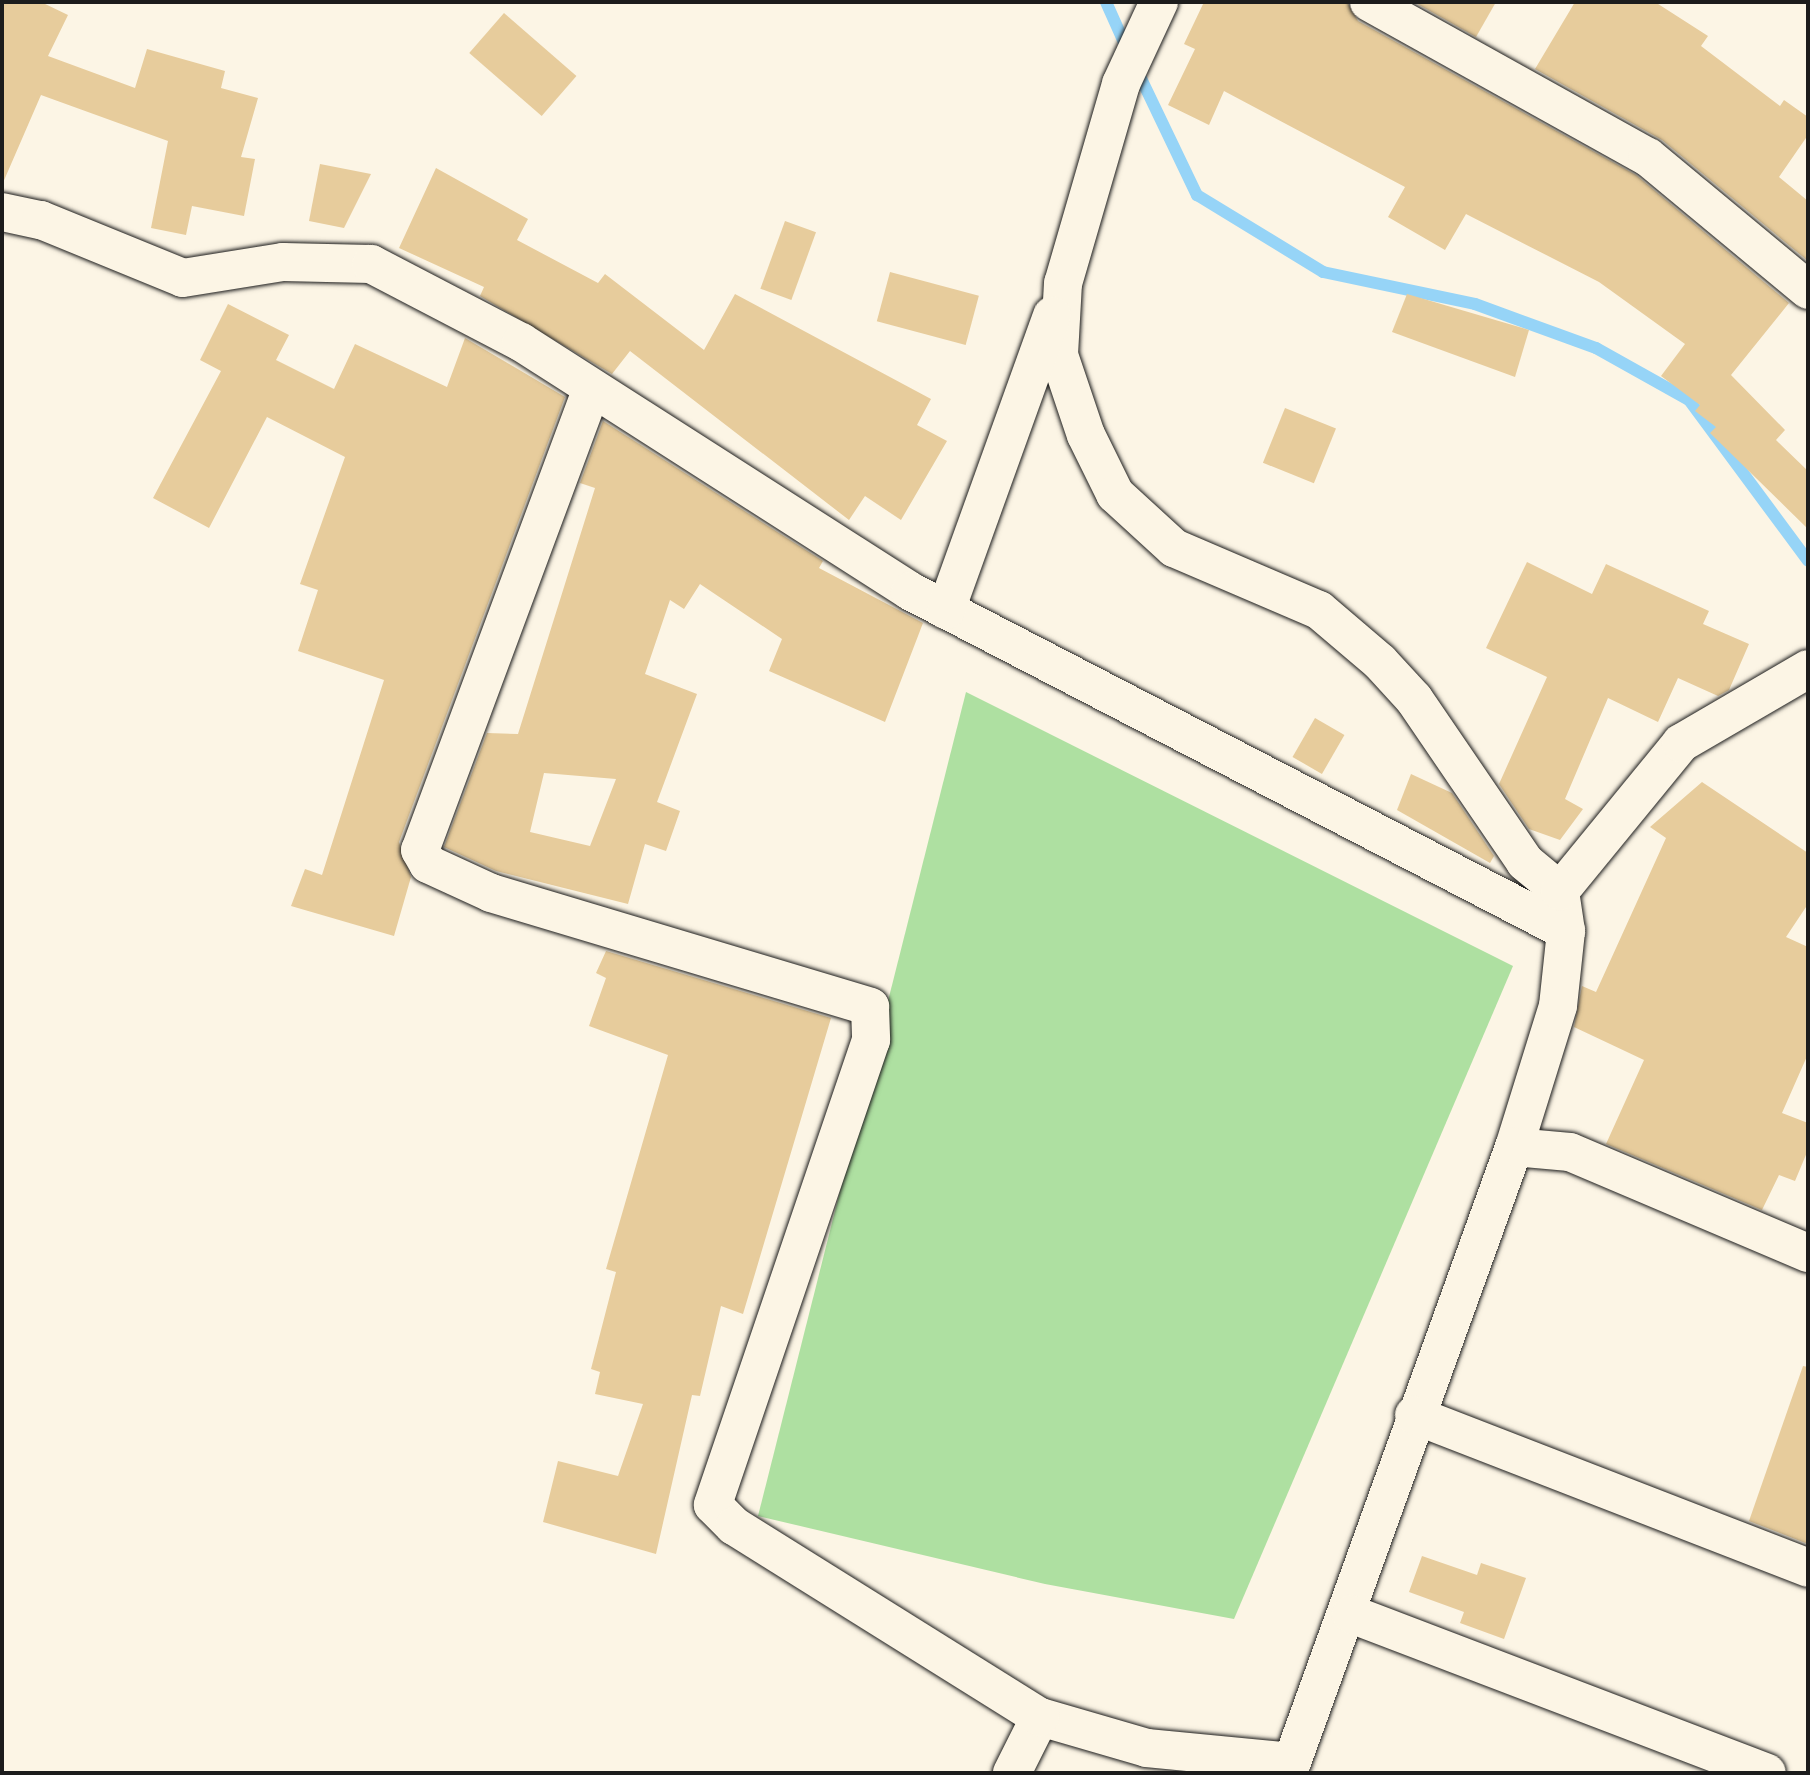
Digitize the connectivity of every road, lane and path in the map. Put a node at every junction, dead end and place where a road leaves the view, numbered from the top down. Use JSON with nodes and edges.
{"nodes":[{"id":1,"x":1369,"y":2,"type":"edge"},
{"id":2,"x":1156,"y":11,"type":"edge"},
{"id":3,"x":2,"y":212,"type":"edge"},
{"id":4,"x":1063,"y":283,"type":"junction"},
{"id":5,"x":1808,"y":290,"type":"edge"},
{"id":6,"x":592,"y":388,"type":"junction"},
{"id":7,"x":946,"y":610,"type":"junction"},
{"id":8,"x":1808,"y":669,"type":"edge"},
{"id":9,"x":1560,"y":891,"type":"junction"},
{"id":10,"x":1566,"y":931,"type":"junction"},
{"id":11,"x":1514,"y":1147,"type":"junction"},
{"id":12,"x":1808,"y":1253,"type":"edge"},
{"id":13,"x":1414,"y":1415,"type":"junction"},
{"id":14,"x":1808,"y":1568,"type":"edge"},
{"id":15,"x":1351,"y":1614,"type":"junction"},
{"id":16,"x":1040,"y":1717,"type":"junction"},
{"id":17,"x":1294,"y":1767,"type":"edge"},
{"id":18,"x":1012,"y":1773,"type":"edge"},
{"id":19,"x":1767,"y":1773,"type":"edge"}],
"edges":[{"from":1,"to":5,"type":"street"},
{"from":2,"to":4,"type":"street"},
{"from":3,"to":6,"type":"street"},
{"from":4,"to":7,"type":"street"},
{"from":4,"to":9,"type":"street"},
{"from":6,"to":7,"type":"street"},
{"from":6,"to":16,"type":"street"},
{"from":7,"to":10,"type":"street"},
{"from":8,"to":9,"type":"street"},
{"from":9,"to":10,"type":"street"},
{"from":10,"to":11,"type":"street"},
{"from":11,"to":12,"type":"street"},
{"from":11,"to":13,"type":"street"},
{"from":13,"to":14,"type":"street"},
{"from":13,"to":15,"type":"street"},
{"from":15,"to":17,"type":"street"},
{"from":15,"to":19,"type":"street"},
{"from":16,"to":17,"type":"street"},
{"from":16,"to":18,"type":"street"}]}
